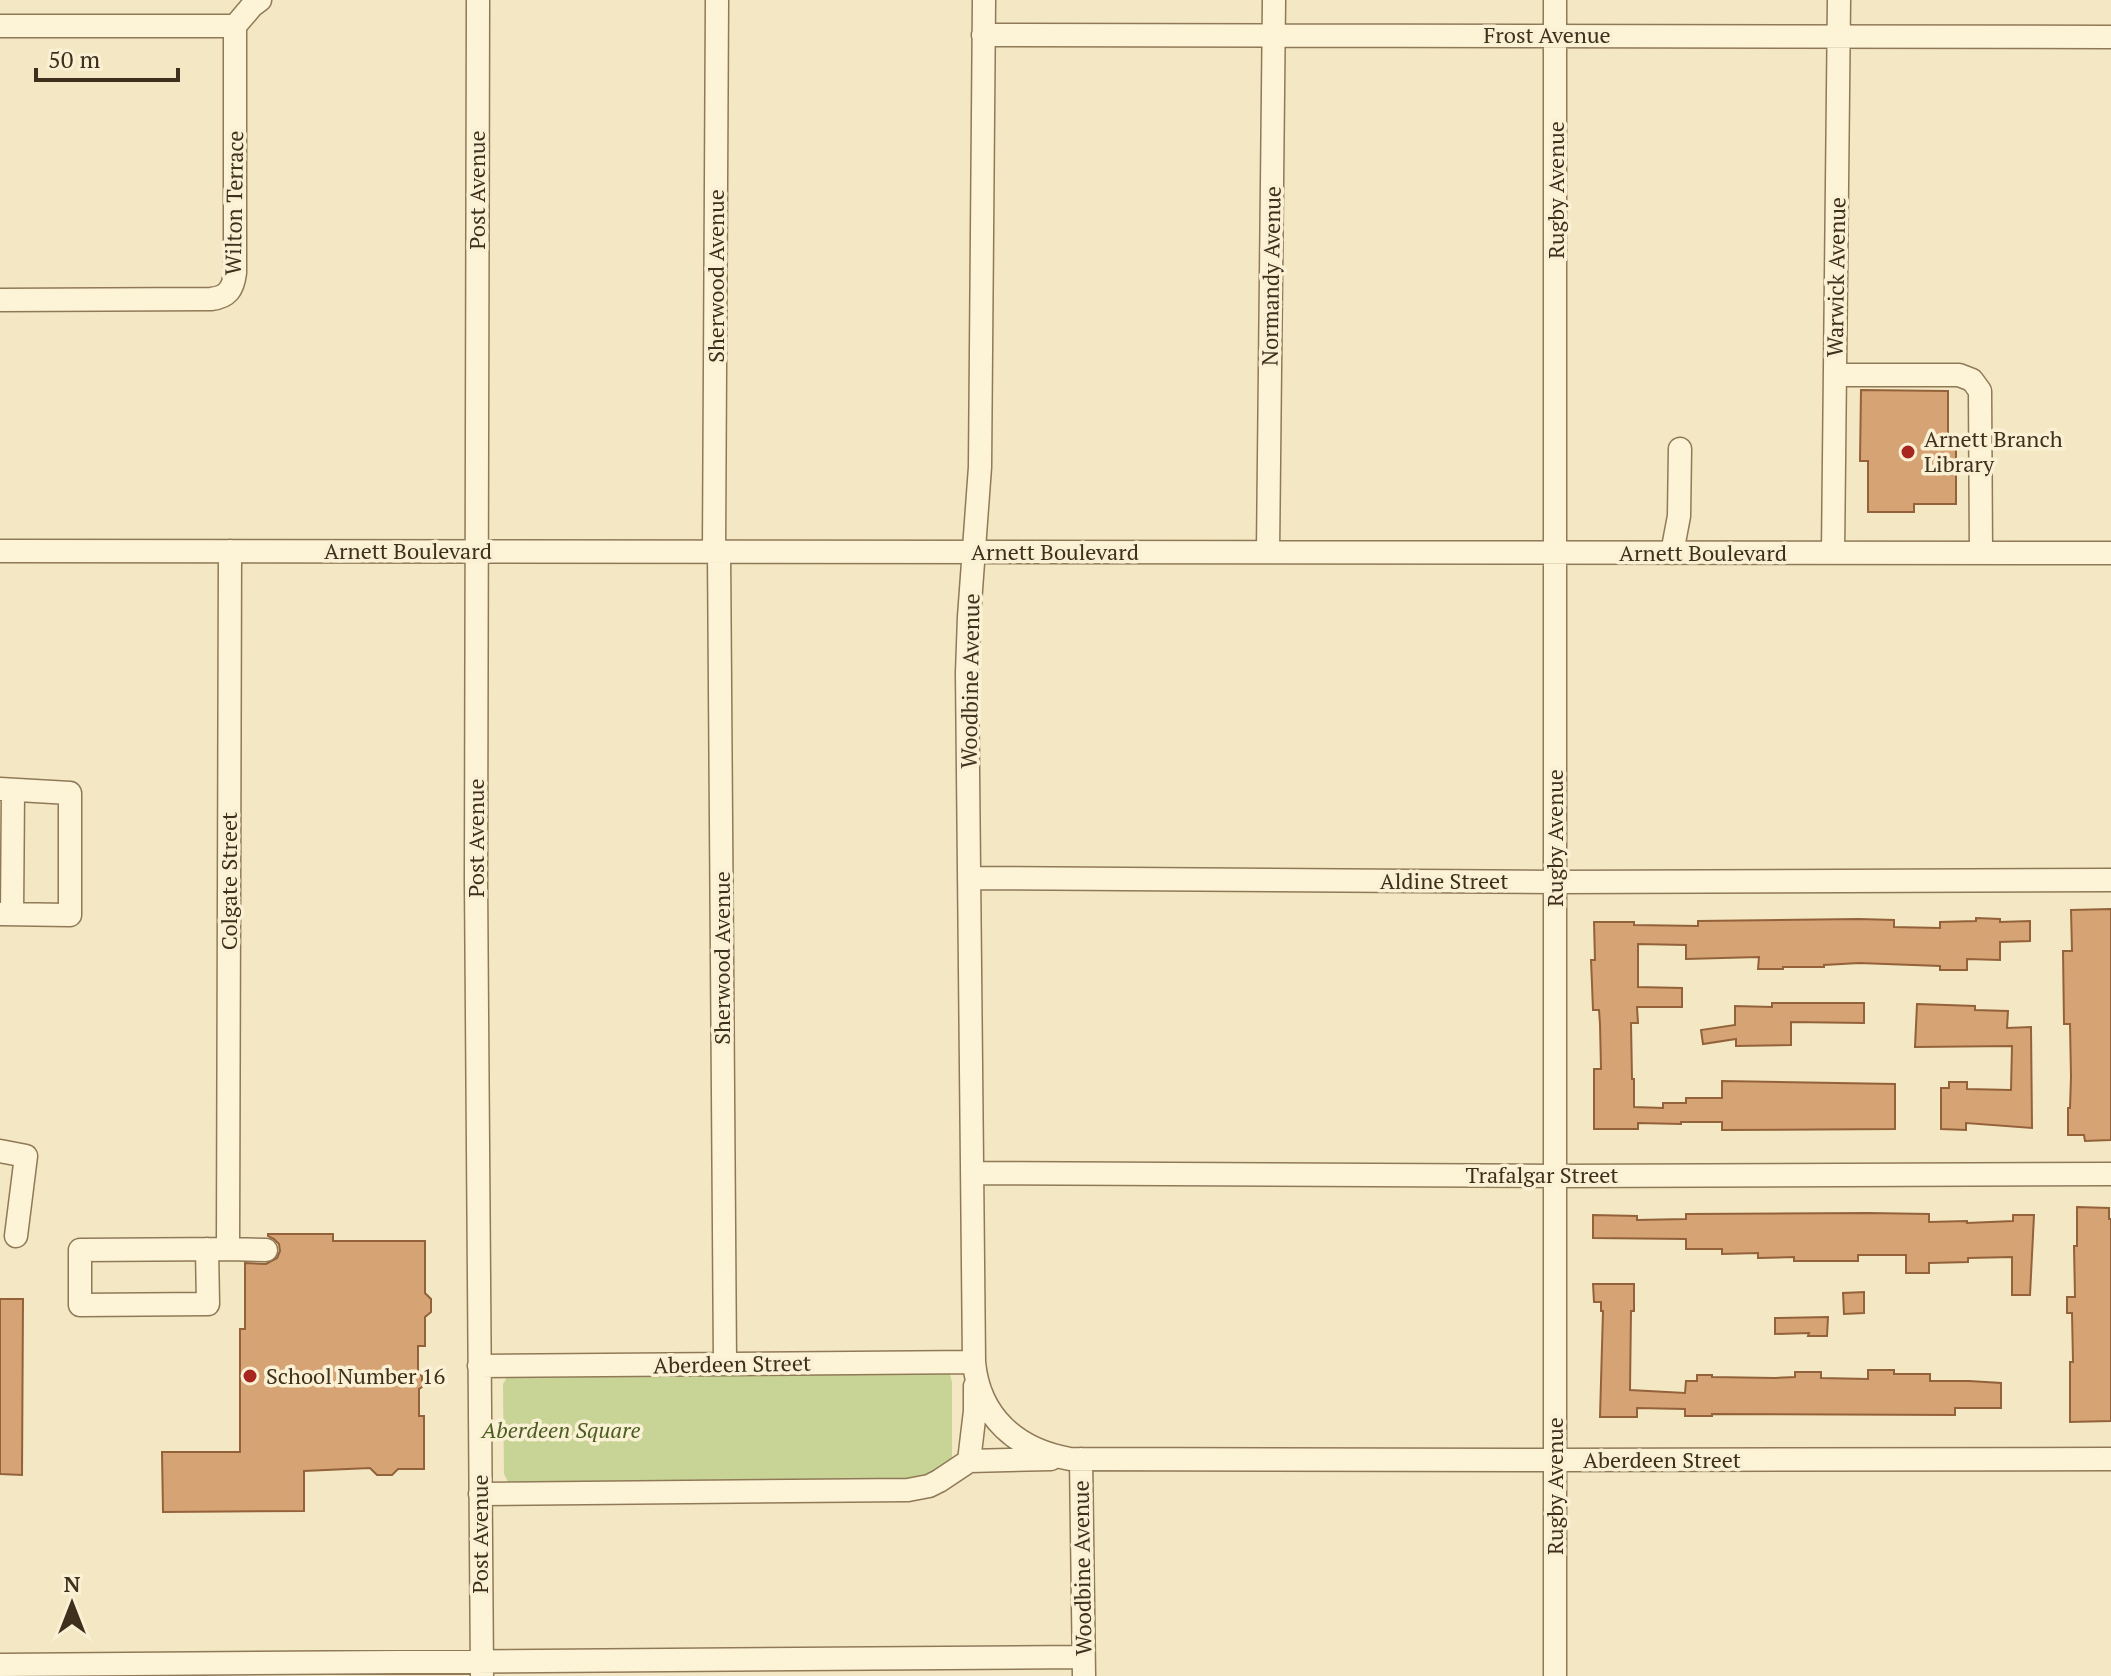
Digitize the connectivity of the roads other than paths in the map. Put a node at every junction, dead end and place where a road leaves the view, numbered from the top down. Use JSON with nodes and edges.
{"nodes":[{"id":1,"x":260,"y":0,"type":"edge"},
{"id":2,"x":478,"y":0,"type":"edge"},
{"id":3,"x":717,"y":0,"type":"edge"},
{"id":4,"x":984,"y":0,"type":"edge"},
{"id":5,"x":1274,"y":0,"type":"edge"},
{"id":6,"x":1555,"y":0,"type":"edge"},
{"id":7,"x":1839,"y":0,"type":"edge"},
{"id":8,"x":0,"y":26,"type":"edge"},
{"id":9,"x":235,"y":26,"type":"junction"},
{"id":10,"x":983,"y":35,"type":"junction"},
{"id":11,"x":1555,"y":35,"type":"junction"},
{"id":12,"x":1274,"y":36,"type":"junction"},
{"id":13,"x":1839,"y":37,"type":"junction"},
{"id":14,"x":2111,"y":37,"type":"edge"},
{"id":15,"x":0,"y":300,"type":"edge"},
{"id":16,"x":1835,"y":375,"type":"junction"},
{"id":17,"x":1680,"y":449,"type":"dead end"},
{"id":18,"x":0,"y":551,"type":"edge"},
{"id":19,"x":230,"y":551,"type":"junction"},
{"id":20,"x":476,"y":551,"type":"junction"},
{"id":21,"x":717,"y":551,"type":"junction"},
{"id":22,"x":974,"y":552,"type":"junction"},
{"id":23,"x":1268,"y":552,"type":"junction"},
{"id":24,"x":1557,"y":553,"type":"junction"},
{"id":25,"x":1672,"y":553,"type":"junction"},
{"id":26,"x":1833,"y":553,"type":"junction"},
{"id":27,"x":1981,"y":553,"type":"junction"},
{"id":28,"x":2111,"y":553,"type":"edge"},
{"id":29,"x":6,"y":789,"type":"edge"},
{"id":30,"x":969,"y":878,"type":"junction"},
{"id":31,"x":2111,"y":880,"type":"edge"},
{"id":32,"x":1555,"y":882,"type":"junction"},
{"id":33,"x":6,"y":914,"type":"edge"},
{"id":34,"x":0,"y":1151,"type":"edge"},
{"id":35,"x":972,"y":1173,"type":"junction"},
{"id":36,"x":2111,"y":1174,"type":"edge"},
{"id":37,"x":1555,"y":1176,"type":"junction"},
{"id":38,"x":16,"y":1236,"type":"dead end"},
{"id":39,"x":218,"y":1249,"type":"junction"},
{"id":40,"x":266,"y":1250,"type":"dead end"},
{"id":41,"x":725,"y":1364,"type":"junction"},
{"id":42,"x":479,"y":1366,"type":"junction"},
{"id":43,"x":975,"y":1367,"type":"junction"},
{"id":44,"x":1076,"y":1459,"type":"junction"},
{"id":45,"x":2111,"y":1459,"type":"edge"},
{"id":46,"x":1555,"y":1460,"type":"junction"},
{"id":47,"x":969,"y":1461,"type":"junction"},
{"id":48,"x":480,"y":1494,"type":"junction"},
{"id":49,"x":0,"y":1665,"type":"edge"},
{"id":50,"x":1084,"y":1667,"type":"edge"},
{"id":51,"x":482,"y":1668,"type":"edge"},
{"id":52,"x":1555,"y":1676,"type":"edge"}],
"edges":[{"from":1,"to":9,"type":"street"},
{"from":2,"to":20,"type":"street","name":"Post Avenue"},
{"from":3,"to":21,"type":"street","name":"Sherwood Avenue"},
{"from":4,"to":10,"type":"street","name":"Woodbine Avenue"},
{"from":5,"to":12,"type":"street","name":"Normandy Avenue"},
{"from":6,"to":11,"type":"street","name":"Rugby Avenue"},
{"from":7,"to":13,"type":"street","name":"Warwick Avenue"},
{"from":8,"to":9,"type":"street"},
{"from":9,"to":15,"type":"street","name":"Wilton Terrace"},
{"from":10,"to":12,"type":"street","name":"Frost Avenue"},
{"from":10,"to":22,"type":"street","name":"Woodbine Avenue"},
{"from":11,"to":12,"type":"street","name":"Frost Avenue"},
{"from":11,"to":13,"type":"street","name":"Frost Avenue"},
{"from":11,"to":24,"type":"street","name":"Rugby Avenue"},
{"from":12,"to":23,"type":"street","name":"Normandy Avenue"},
{"from":13,"to":14,"type":"street","name":"Frost Avenue"},
{"from":13,"to":16,"type":"street","name":"Warwick Avenue"},
{"from":16,"to":26,"type":"street","name":"Warwick Avenue"},
{"from":16,"to":27,"type":"street"},
{"from":17,"to":25,"type":"street"},
{"from":18,"to":19,"type":"street","name":"Arnett Boulevard"},
{"from":19,"to":20,"type":"street","name":"Arnett Boulevard"},
{"from":19,"to":39,"type":"street","name":"Colgate Street"},
{"from":20,"to":21,"type":"street","name":"Arnett Boulevard"},
{"from":20,"to":42,"type":"street","name":"Post Avenue"},
{"from":21,"to":22,"type":"street","name":"Arnett Boulevard"},
{"from":21,"to":41,"type":"street","name":"Sherwood Avenue"},
{"from":22,"to":23,"type":"street","name":"Arnett Boulevard"},
{"from":22,"to":30,"type":"street","name":"Woodbine Avenue"},
{"from":23,"to":24,"type":"street","name":"Arnett Boulevard"},
{"from":24,"to":25,"type":"street","name":"Arnett Boulevard"},
{"from":24,"to":32,"type":"street","name":"Rugby Avenue"},
{"from":25,"to":26,"type":"street","name":"Arnett Boulevard"},
{"from":26,"to":27,"type":"street","name":"Arnett Boulevard"},
{"from":27,"to":28,"type":"street","name":"Arnett Boulevard"},
{"from":29,"to":33,"type":"street"},
{"from":29,"to":33,"type":"street"},
{"from":30,"to":32,"type":"street","name":"Aldine Street"},
{"from":30,"to":35,"type":"street","name":"Woodbine Avenue"},
{"from":31,"to":32,"type":"street","name":"Aldine Street"},
{"from":32,"to":37,"type":"street","name":"Rugby Avenue"},
{"from":34,"to":38,"type":"street"},
{"from":35,"to":37,"type":"street","name":"Trafalgar Street"},
{"from":35,"to":43,"type":"street","name":"Woodbine Avenue"},
{"from":36,"to":37,"type":"street","name":"Trafalgar Street"},
{"from":37,"to":46,"type":"street","name":"Rugby Avenue"},
{"from":39,"to":39,"type":"street","name":"Colgate Street"},
{"from":39,"to":40,"type":"street"},
{"from":41,"to":42,"type":"street","name":"Aberdeen Street"},
{"from":41,"to":43,"type":"street","name":"Aberdeen Street"},
{"from":42,"to":48,"type":"street","name":"Post Avenue"},
{"from":43,"to":44,"type":"street","name":"Aberdeen Street"},
{"from":43,"to":47,"type":"street"},
{"from":44,"to":46,"type":"street","name":"Aberdeen Street"},
{"from":44,"to":47,"type":"street","name":"Aberdeen Street"},
{"from":44,"to":50,"type":"street","name":"Woodbine Avenue"},
{"from":45,"to":46,"type":"street","name":"Aberdeen Street"},
{"from":46,"to":52,"type":"street","name":"Rugby Avenue"},
{"from":47,"to":48,"type":"street"},
{"from":48,"to":51,"type":"street","name":"Post Avenue"},
{"from":49,"to":51,"type":"street"},
{"from":50,"to":51,"type":"street"}]}
